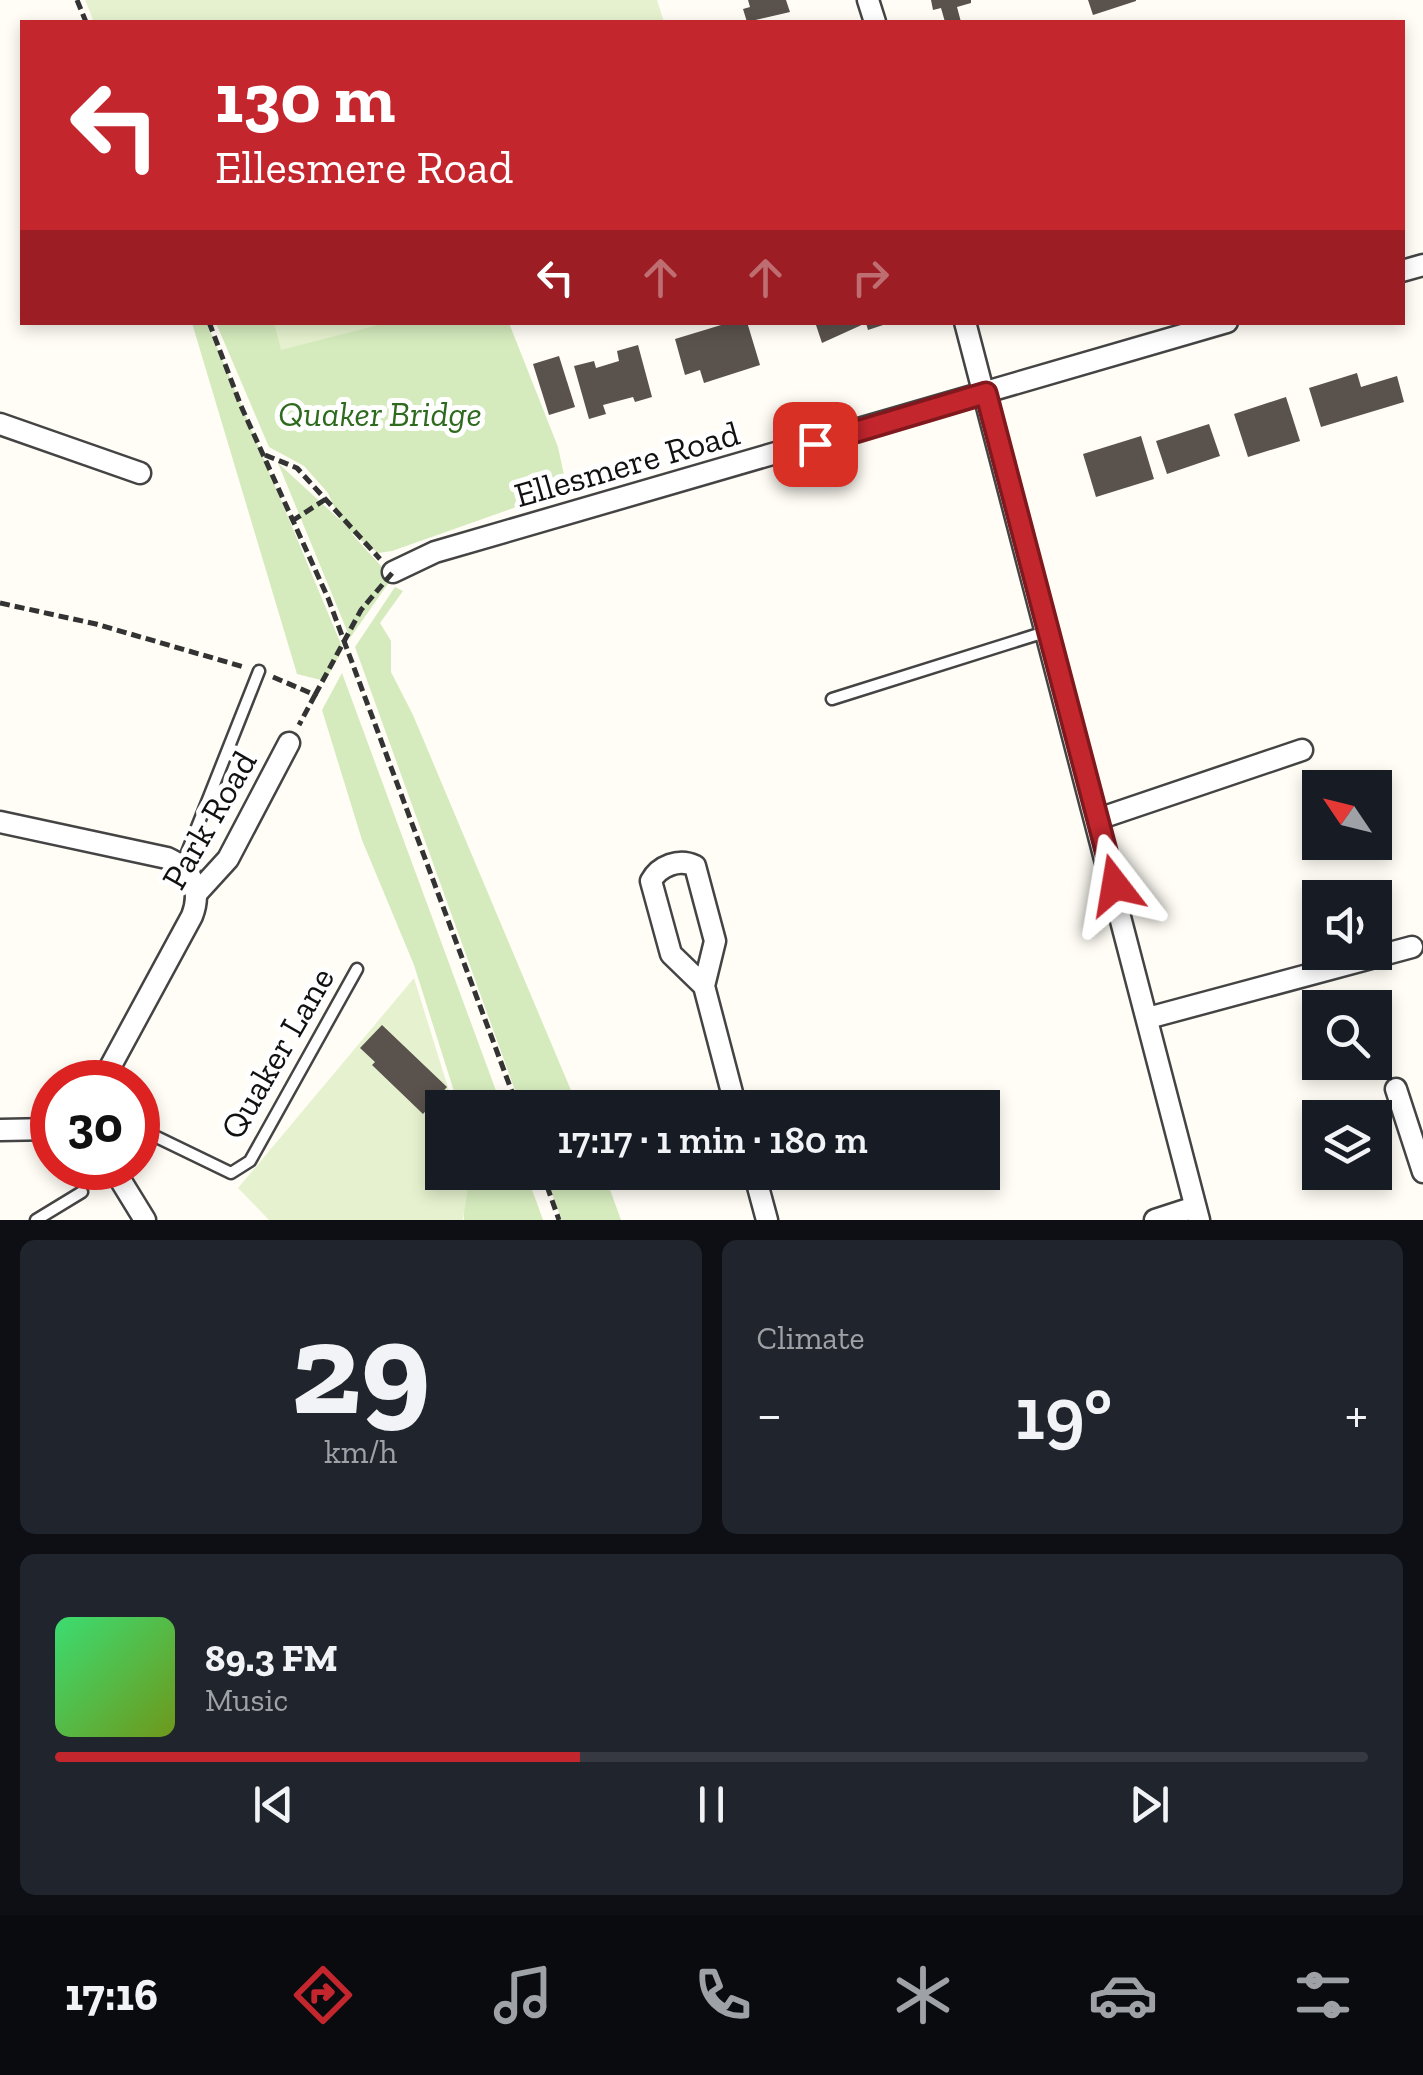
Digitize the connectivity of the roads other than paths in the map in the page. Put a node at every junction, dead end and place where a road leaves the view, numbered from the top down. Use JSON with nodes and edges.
{"nodes":[{"id":1,"x":966,"y":325,"type":"edge"},
{"id":2,"x":1217,"y":325,"type":"edge"},
{"id":3,"x":986,"y":393,"type":"junction"},
{"id":4,"x":0,"y":424,"type":"edge"},
{"id":5,"x":140,"y":472,"type":"dead end"},
{"id":6,"x":392,"y":572,"type":"road end"},
{"id":7,"x":1045,"y":632,"type":"junction"},
{"id":8,"x":259,"y":671,"type":"road end"},
{"id":9,"x":832,"y":700,"type":"dead end"},
{"id":10,"x":289,"y":743,"type":"road end"},
{"id":11,"x":1302,"y":750,"type":"dead end"},
{"id":12,"x":1098,"y":819,"type":"junction"},
{"id":13,"x":0,"y":822,"type":"edge"},
{"id":14,"x":182,"y":865,"type":"junction"},
{"id":15,"x":196,"y":893,"type":"junction"},
{"id":16,"x":1412,"y":947,"type":"dead end"},
{"id":17,"x":357,"y":968,"type":"dead end"},
{"id":18,"x":704,"y":986,"type":"junction"},
{"id":19,"x":1148,"y":1018,"type":"junction"},
{"id":20,"x":114,"y":1060,"type":"edge"},
{"id":21,"x":1396,"y":1089,"type":"dead end"},
{"id":22,"x":731,"y":1090,"type":"edge"},
{"id":23,"x":1415,"y":1118,"type":"edge"},
{"id":24,"x":30,"y":1129,"type":"edge"},
{"id":25,"x":0,"y":1130,"type":"edge"},
{"id":26,"x":160,"y":1139,"type":"edge"},
{"id":27,"x":1423,"y":1172,"type":"edge"},
{"id":28,"x":127,"y":1190,"type":"edge"},
{"id":29,"x":759,"y":1190,"type":"edge"},
{"id":30,"x":82,"y":1192,"type":"dead end"},
{"id":31,"x":1197,"y":1214,"type":"edge"},
{"id":32,"x":36,"y":1220,"type":"edge"},
{"id":33,"x":145,"y":1220,"type":"edge"},
{"id":34,"x":767,"y":1220,"type":"edge"},
{"id":35,"x":1155,"y":1220,"type":"edge"}],
"edges":[{"from":1,"to":3,"type":"street"},
{"from":2,"to":3,"type":"street","name":"Ellesmere Road"},
{"from":3,"to":6,"type":"street","name":"Ellesmere Road"},
{"from":3,"to":7,"type":"street"},
{"from":4,"to":5,"type":"street"},
{"from":7,"to":9,"type":"lane"},
{"from":7,"to":12,"type":"street"},
{"from":8,"to":14,"type":"lane"},
{"from":10,"to":15,"type":"street","name":"Park Road"},
{"from":11,"to":12,"type":"street"},
{"from":12,"to":19,"type":"street"},
{"from":13,"to":14,"type":"street"},
{"from":14,"to":15,"type":"street"},
{"from":15,"to":20,"type":"street","name":"Park Road"},
{"from":16,"to":19,"type":"street"},
{"from":17,"to":26,"type":"lane","name":"Quaker Lane"},
{"from":18,"to":18,"type":"street"},
{"from":18,"to":22,"type":"street"},
{"from":19,"to":31,"type":"street"},
{"from":21,"to":23,"type":"street"},
{"from":23,"to":27,"type":"street"},
{"from":24,"to":25,"type":"street"},
{"from":28,"to":33,"type":"street"},
{"from":29,"to":34,"type":"street"},
{"from":30,"to":32,"type":"lane"},
{"from":31,"to":35,"type":"street"}]}
